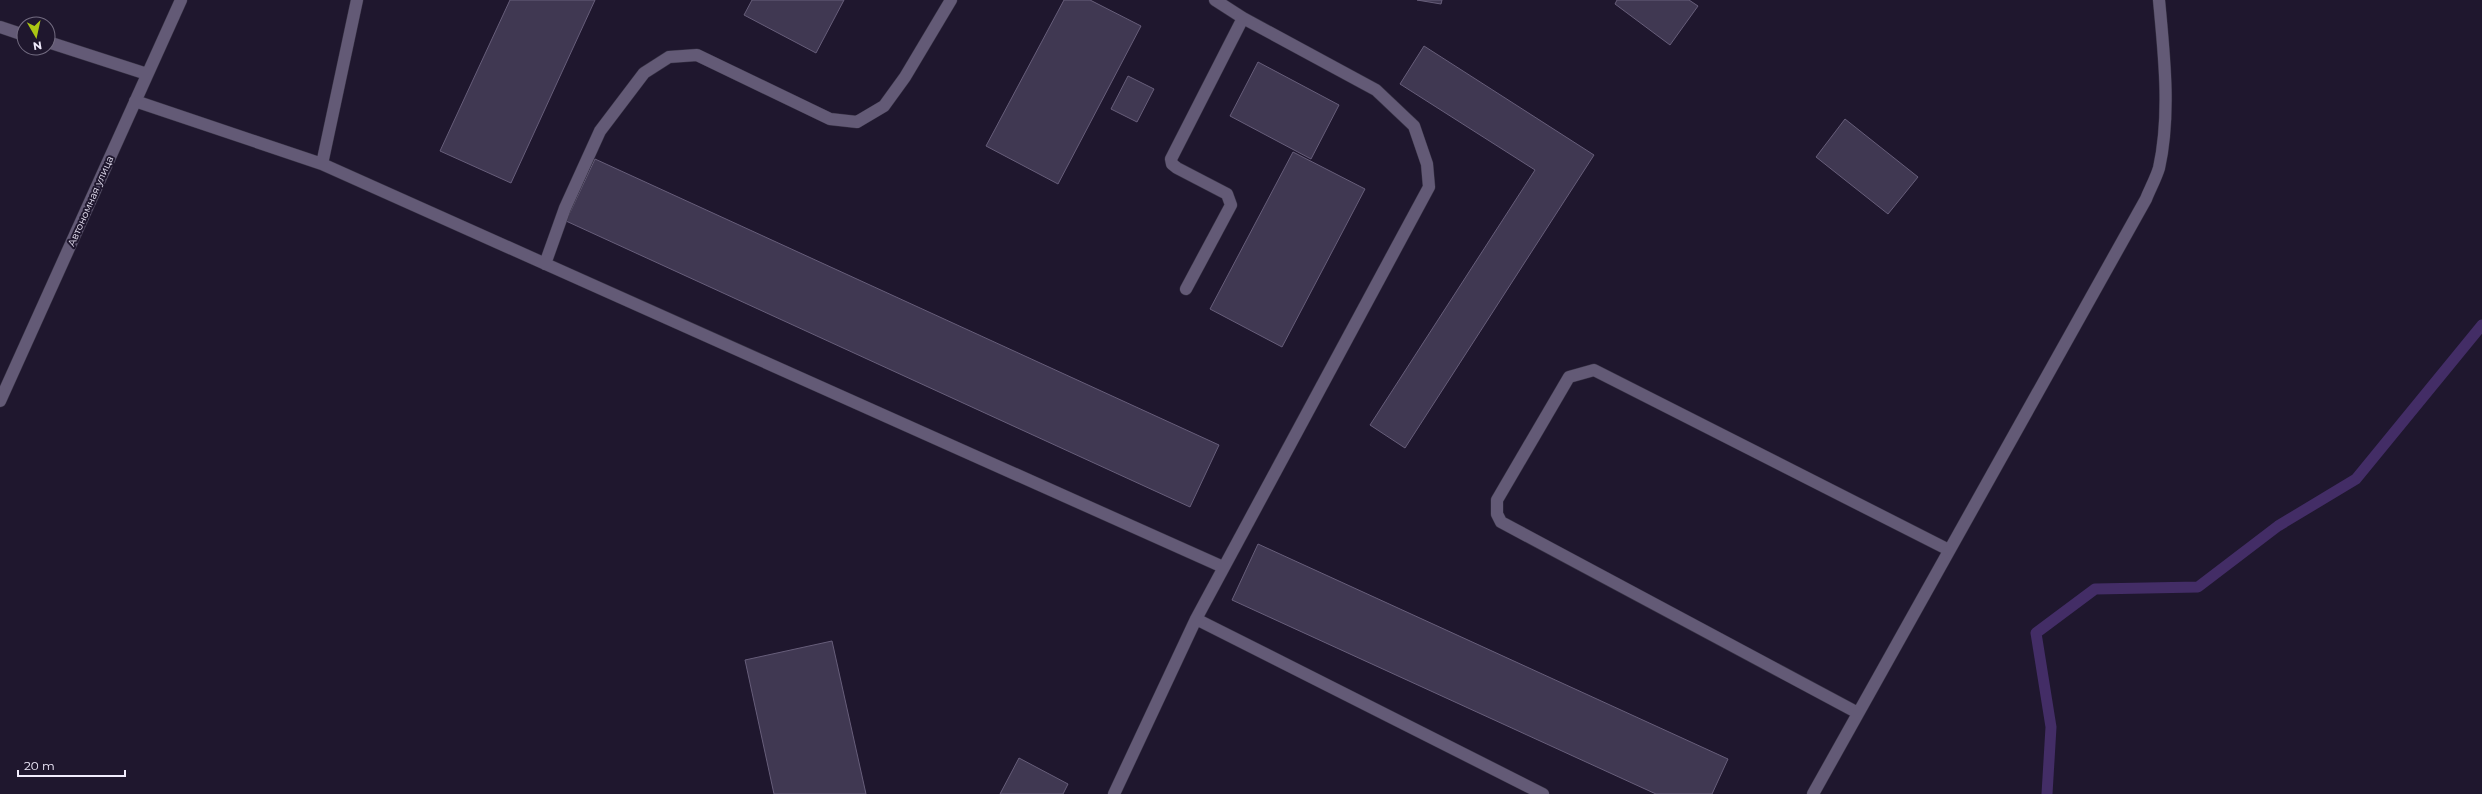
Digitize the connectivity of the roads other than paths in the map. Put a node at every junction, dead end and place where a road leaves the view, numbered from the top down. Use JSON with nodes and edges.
{"nodes":[{"id":1,"x":181,"y":0,"type":"edge"},
{"id":2,"x":357,"y":0,"type":"edge"},
{"id":3,"x":951,"y":0,"type":"edge"},
{"id":4,"x":1215,"y":0,"type":"edge"},
{"id":5,"x":2159,"y":0,"type":"edge"},
{"id":6,"x":1243,"y":18,"type":"junction"},
{"id":7,"x":0,"y":27,"type":"edge"},
{"id":8,"x":16,"y":32,"type":"edge"},
{"id":9,"x":56,"y":45,"type":"edge"},
{"id":10,"x":147,"y":74,"type":"junction"},
{"id":11,"x":135,"y":102,"type":"junction"},
{"id":12,"x":322,"y":164,"type":"junction"},
{"id":13,"x":545,"y":264,"type":"junction"},
{"id":14,"x":1186,"y":289,"type":"dead end"},
{"id":15,"x":0,"y":401,"type":"edge"},
{"id":16,"x":1949,"y":550,"type":"junction"},
{"id":17,"x":1223,"y":568,"type":"junction"},
{"id":18,"x":1196,"y":619,"type":"junction"},
{"id":19,"x":1858,"y":713,"type":"junction"},
{"id":20,"x":1114,"y":794,"type":"edge"},
{"id":21,"x":1543,"y":794,"type":"edge"},
{"id":22,"x":1813,"y":794,"type":"edge"}],
"edges":[{"from":1,"to":10,"type":"street","name":"Автономная улица"},
{"from":2,"to":12,"type":"street"},
{"from":3,"to":13,"type":"street"},
{"from":4,"to":6,"type":"street"},
{"from":5,"to":16,"type":"street"},
{"from":6,"to":14,"type":"street"},
{"from":6,"to":17,"type":"street"},
{"from":7,"to":8,"type":"street"},
{"from":9,"to":10,"type":"street"},
{"from":10,"to":11,"type":"street","name":"Автономная улица"},
{"from":11,"to":12,"type":"street"},
{"from":11,"to":15,"type":"street","name":"Автономная улица"},
{"from":12,"to":13,"type":"street"},
{"from":13,"to":17,"type":"street"},
{"from":16,"to":19,"type":"street"},
{"from":16,"to":19,"type":"street"},
{"from":17,"to":18,"type":"street"},
{"from":18,"to":20,"type":"street"},
{"from":18,"to":21,"type":"street"},
{"from":19,"to":22,"type":"street"}]}
